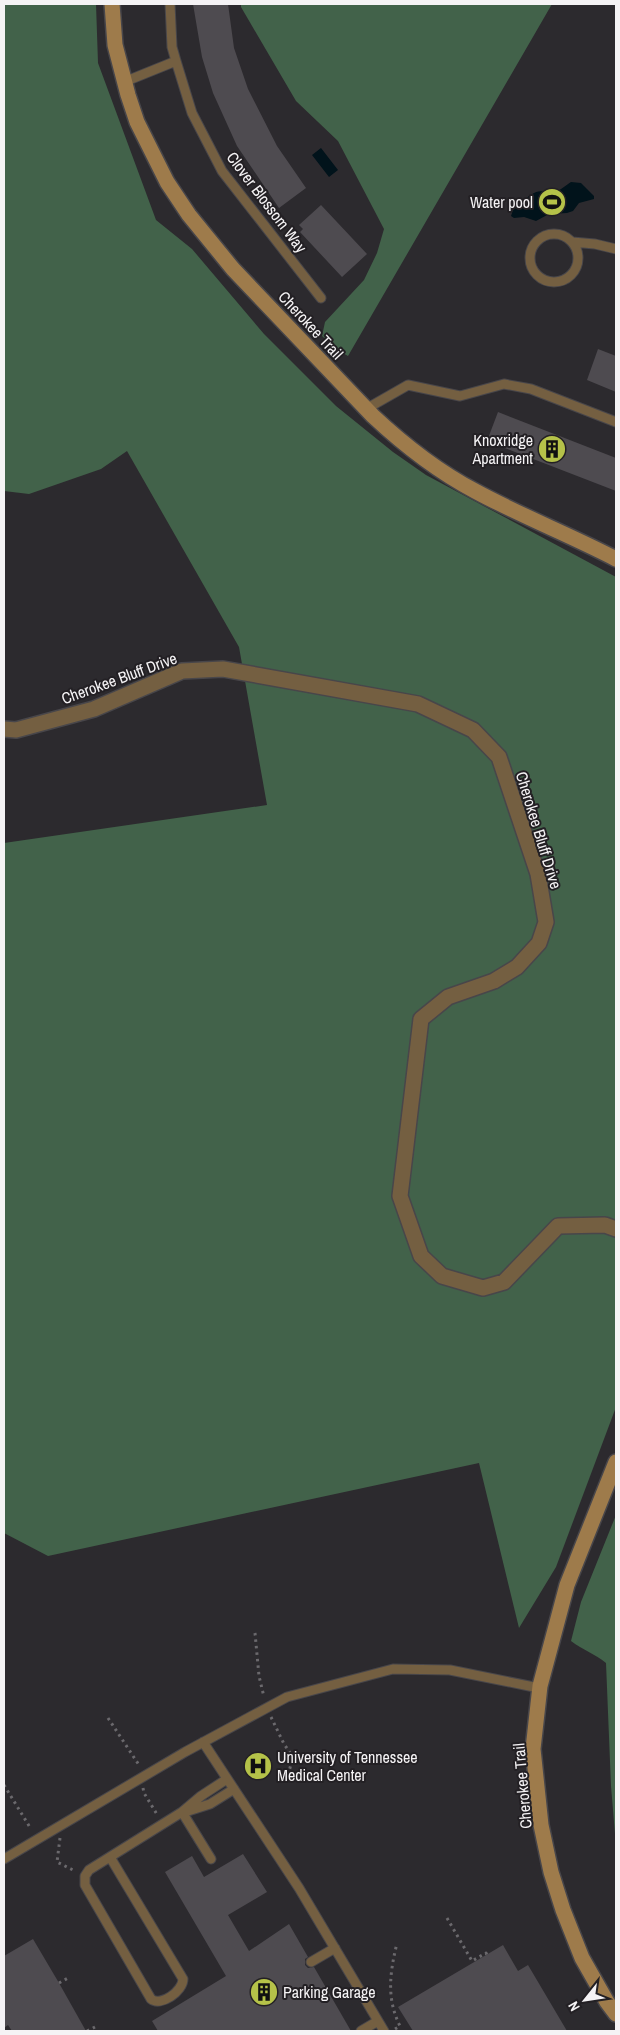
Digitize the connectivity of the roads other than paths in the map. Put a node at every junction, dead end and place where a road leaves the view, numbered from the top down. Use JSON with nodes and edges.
{"nodes":[{"id":1,"x":112,"y":4,"type":"edge"},
{"id":2,"x":170,"y":4,"type":"edge"},
{"id":3,"x":176,"y":61,"type":"junction"},
{"id":4,"x":124,"y":82,"type":"junction"},
{"id":5,"x":572,"y":242,"type":"junction"},
{"id":6,"x":616,"y":248,"type":"edge"},
{"id":7,"x":321,"y":298,"type":"dead end"},
{"id":8,"x":366,"y":409,"type":"junction"},
{"id":9,"x":616,"y":422,"type":"edge"},
{"id":10,"x":616,"y":559,"type":"edge"},
{"id":11,"x":4,"y":729,"type":"edge"},
{"id":12,"x":616,"y":1230,"type":"edge"},
{"id":13,"x":616,"y":1462,"type":"edge"},
{"id":14,"x":539,"y":1688,"type":"junction"},
{"id":15,"x":203,"y":1742,"type":"junction"},
{"id":16,"x":227,"y":1779,"type":"junction"},
{"id":17,"x":234,"y":1790,"type":"junction"},
{"id":18,"x":182,"y":1812,"type":"junction"},
{"id":19,"x":110,"y":1857,"type":"junction"},
{"id":20,"x":4,"y":1859,"type":"edge"},
{"id":21,"x":211,"y":1859,"type":"dead end"},
{"id":22,"x":335,"y":1948,"type":"junction"},
{"id":23,"x":311,"y":1962,"type":"dead end"},
{"id":24,"x":616,"y":2014,"type":"edge"},
{"id":25,"x":378,"y":2021,"type":"junction"},
{"id":26,"x":361,"y":2031,"type":"edge"},
{"id":27,"x":384,"y":2031,"type":"edge"}],
"edges":[{"from":1,"to":4,"type":"street","name":"Cherokee Trail"},
{"from":2,"to":3,"type":"lane","name":"Clover Blossom Way"},
{"from":3,"to":4,"type":"lane"},
{"from":3,"to":7,"type":"lane","name":"Clover Blossom Way"},
{"from":4,"to":8,"type":"street","name":"Cherokee Trail"},
{"from":5,"to":5,"type":"lane"},
{"from":5,"to":6,"type":"lane"},
{"from":8,"to":9,"type":"lane"},
{"from":8,"to":10,"type":"street","name":"Cherokee Trail"},
{"from":11,"to":12,"type":"street","name":"Cherokee Bluff Drive"},
{"from":13,"to":14,"type":"street","name":"Cherokee Trail"},
{"from":14,"to":15,"type":"lane"},
{"from":14,"to":24,"type":"street","name":"Cherokee Trail"},
{"from":15,"to":16,"type":"lane"},
{"from":15,"to":20,"type":"lane"},
{"from":16,"to":17,"type":"lane"},
{"from":16,"to":18,"type":"lane"},
{"from":17,"to":18,"type":"lane"},
{"from":17,"to":22,"type":"lane"},
{"from":18,"to":19,"type":"lane"},
{"from":18,"to":21,"type":"lane"},
{"from":19,"to":19,"type":"lane"},
{"from":22,"to":23,"type":"lane"},
{"from":22,"to":25,"type":"lane"},
{"from":25,"to":26,"type":"lane"},
{"from":25,"to":27,"type":"lane"}]}
